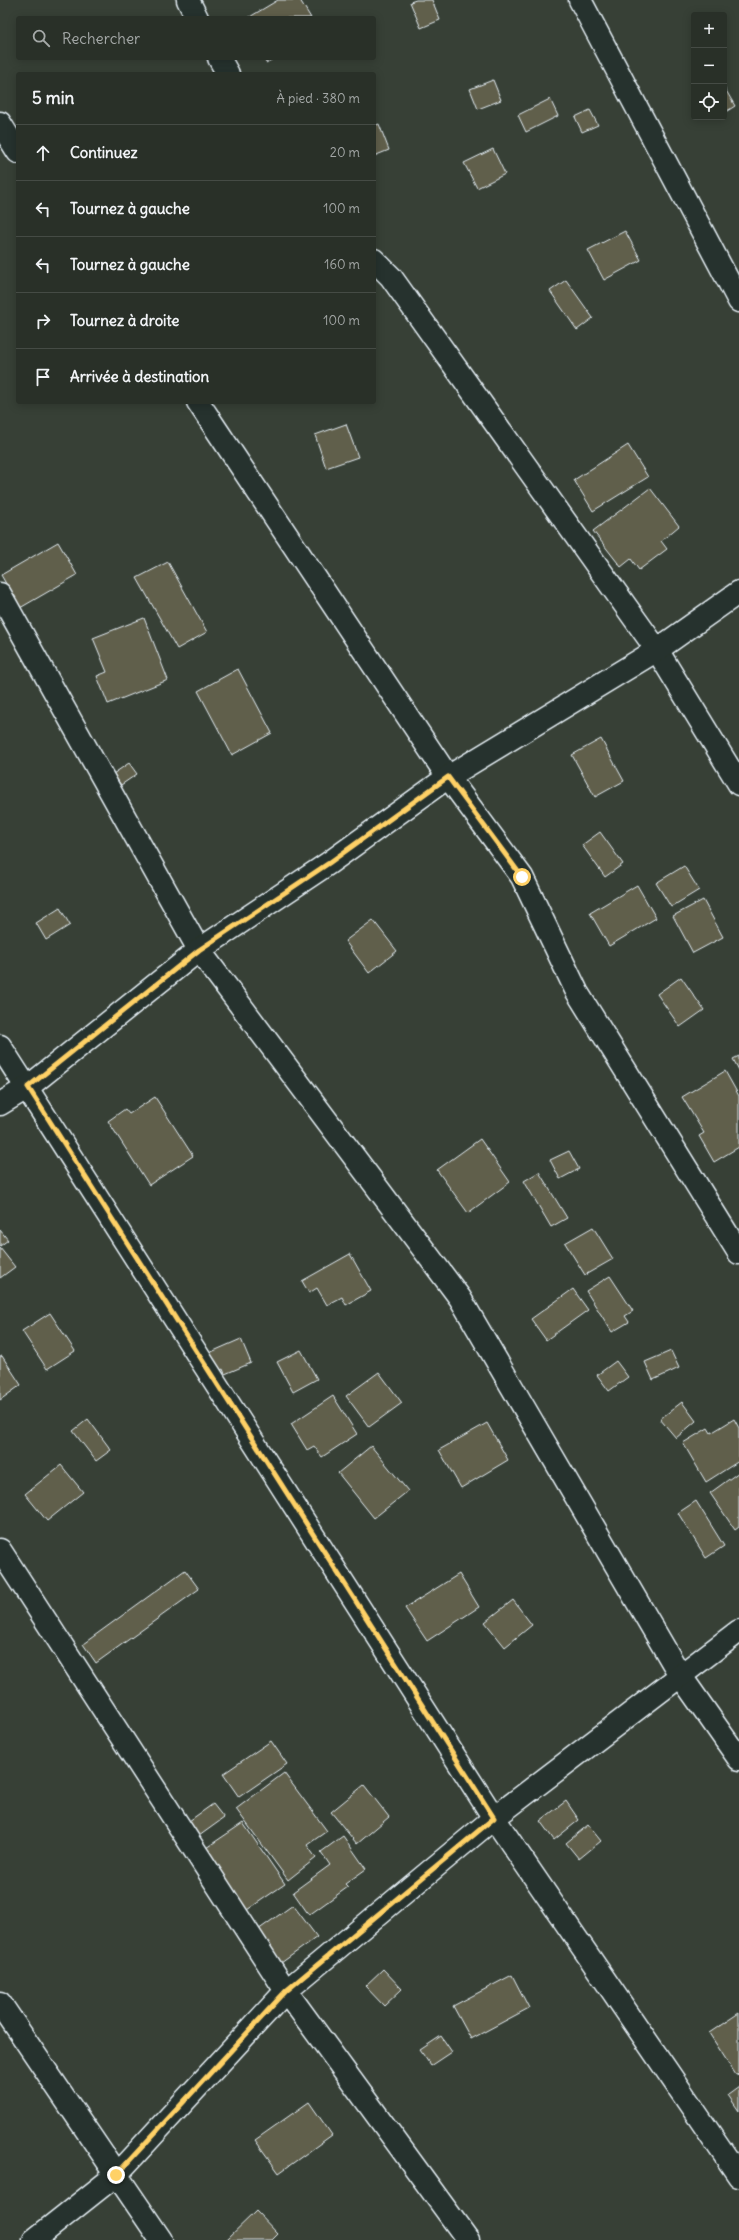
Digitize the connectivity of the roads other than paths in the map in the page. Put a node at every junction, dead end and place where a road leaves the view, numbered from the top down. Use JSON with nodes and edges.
{"nodes":[{"id":1,"x":188,"y":0,"type":"edge"},
{"id":2,"x":580,"y":0,"type":"edge"},
{"id":3,"x":196,"y":16,"type":"edge"},
{"id":4,"x":220,"y":60,"type":"edge"},
{"id":5,"x":227,"y":72,"type":"edge"},
{"id":6,"x":0,"y":123,"type":"edge"},
{"id":7,"x":16,"y":149,"type":"edge"},
{"id":8,"x":376,"y":262,"type":"edge"},
{"id":9,"x":739,"y":300,"type":"edge"},
{"id":10,"x":199,"y":404,"type":"edge"},
{"id":11,"x":739,"y":592,"type":"edge"},
{"id":12,"x":0,"y":594,"type":"edge"},
{"id":13,"x":657,"y":650,"type":"junction"},
{"id":14,"x":448,"y":777,"type":"junction"},
{"id":15,"x":739,"y":784,"type":"edge"},
{"id":16,"x":199,"y":950,"type":"junction"},
{"id":17,"x":0,"y":1046,"type":"edge"},
{"id":18,"x":28,"y":1087,"type":"junction"},
{"id":19,"x":0,"y":1104,"type":"edge"},
{"id":20,"x":739,"y":1253,"type":"edge"},
{"id":21,"x":0,"y":1550,"type":"edge"},
{"id":22,"x":739,"y":1631,"type":"edge"},
{"id":23,"x":680,"y":1675,"type":"junction"},
{"id":24,"x":739,"y":1759,"type":"edge"},
{"id":25,"x":494,"y":1818,"type":"junction"},
{"id":26,"x":286,"y":1991,"type":"junction"},
{"id":27,"x":0,"y":2003,"type":"edge"},
{"id":28,"x":116,"y":2175,"type":"junction"},
{"id":29,"x":739,"y":2176,"type":"edge"},
{"id":30,"x":34,"y":2240,"type":"edge"},
{"id":31,"x":161,"y":2240,"type":"edge"},
{"id":32,"x":468,"y":2240,"type":"edge"}],
"edges":[{"from":1,"to":3,"type":"street"},
{"from":2,"to":9,"type":"street"},
{"from":4,"to":5,"type":"street"},
{"from":6,"to":7,"type":"street"},
{"from":8,"to":13,"type":"street"},
{"from":10,"to":14,"type":"street"},
{"from":11,"to":13,"type":"street"},
{"from":12,"to":16,"type":"street"},
{"from":13,"to":14,"type":"street"},
{"from":13,"to":15,"type":"street"},
{"from":14,"to":16,"type":"street"},
{"from":14,"to":20,"type":"street"},
{"from":16,"to":18,"type":"street"},
{"from":16,"to":23,"type":"street"},
{"from":17,"to":18,"type":"street"},
{"from":18,"to":19,"type":"street"},
{"from":18,"to":25,"type":"street"},
{"from":21,"to":26,"type":"street"},
{"from":22,"to":23,"type":"street"},
{"from":23,"to":24,"type":"street"},
{"from":23,"to":25,"type":"street"},
{"from":25,"to":26,"type":"street"},
{"from":25,"to":29,"type":"street"},
{"from":26,"to":28,"type":"street"},
{"from":26,"to":32,"type":"street"},
{"from":27,"to":28,"type":"street"},
{"from":28,"to":30,"type":"street"},
{"from":28,"to":31,"type":"street"}]}
